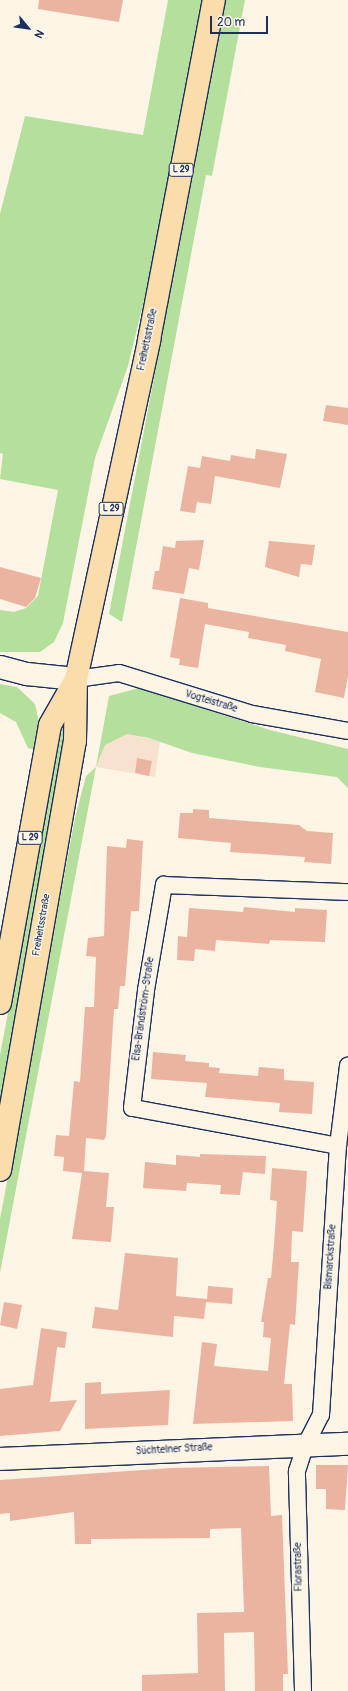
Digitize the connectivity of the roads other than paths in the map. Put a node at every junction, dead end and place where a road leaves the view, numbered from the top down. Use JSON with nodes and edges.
{"nodes":[{"id":1,"x":214,"y":0,"type":"edge"},
{"id":2,"x":0,"y":667,"type":"edge"},
{"id":3,"x":76,"y":678,"type":"junction"},
{"id":4,"x":348,"y":731,"type":"edge"},
{"id":5,"x":348,"y":892,"type":"edge"},
{"id":6,"x":0,"y":1003,"type":"edge"},
{"id":7,"x":348,"y":1066,"type":"edge"},
{"id":8,"x":338,"y":1146,"type":"junction"},
{"id":9,"x":0,"y":1170,"type":"edge"},
{"id":10,"x":306,"y":1444,"type":"junction"},
{"id":11,"x":348,"y":1444,"type":"edge"},
{"id":12,"x":0,"y":1459,"type":"edge"},
{"id":13,"x":303,"y":1691,"type":"edge"}],
"edges":[{"from":1,"to":3,"type":"main road","name":"Freiheitsstraße","number":"L 29"},
{"from":2,"to":3,"type":"main road"},
{"from":3,"to":4,"type":"street","name":"Vogteistraße"},
{"from":3,"to":6,"type":"main road","name":"Freiheitsstraße","number":"L 29"},
{"from":3,"to":9,"type":"main road","name":"Freiheitsstraße","number":"L 29"},
{"from":5,"to":8,"type":"street","name":"Elsa-Brändström-Straße"},
{"from":7,"to":8,"type":"street","name":"Bismarckstraße"},
{"from":8,"to":10,"type":"street","name":"Bismarckstraße"},
{"from":10,"to":11,"type":"main road","name":"Süchtelner Straße"},
{"from":10,"to":12,"type":"main road","name":"Süchtelner Straße"},
{"from":10,"to":13,"type":"street","name":"Florastraße"}]}
